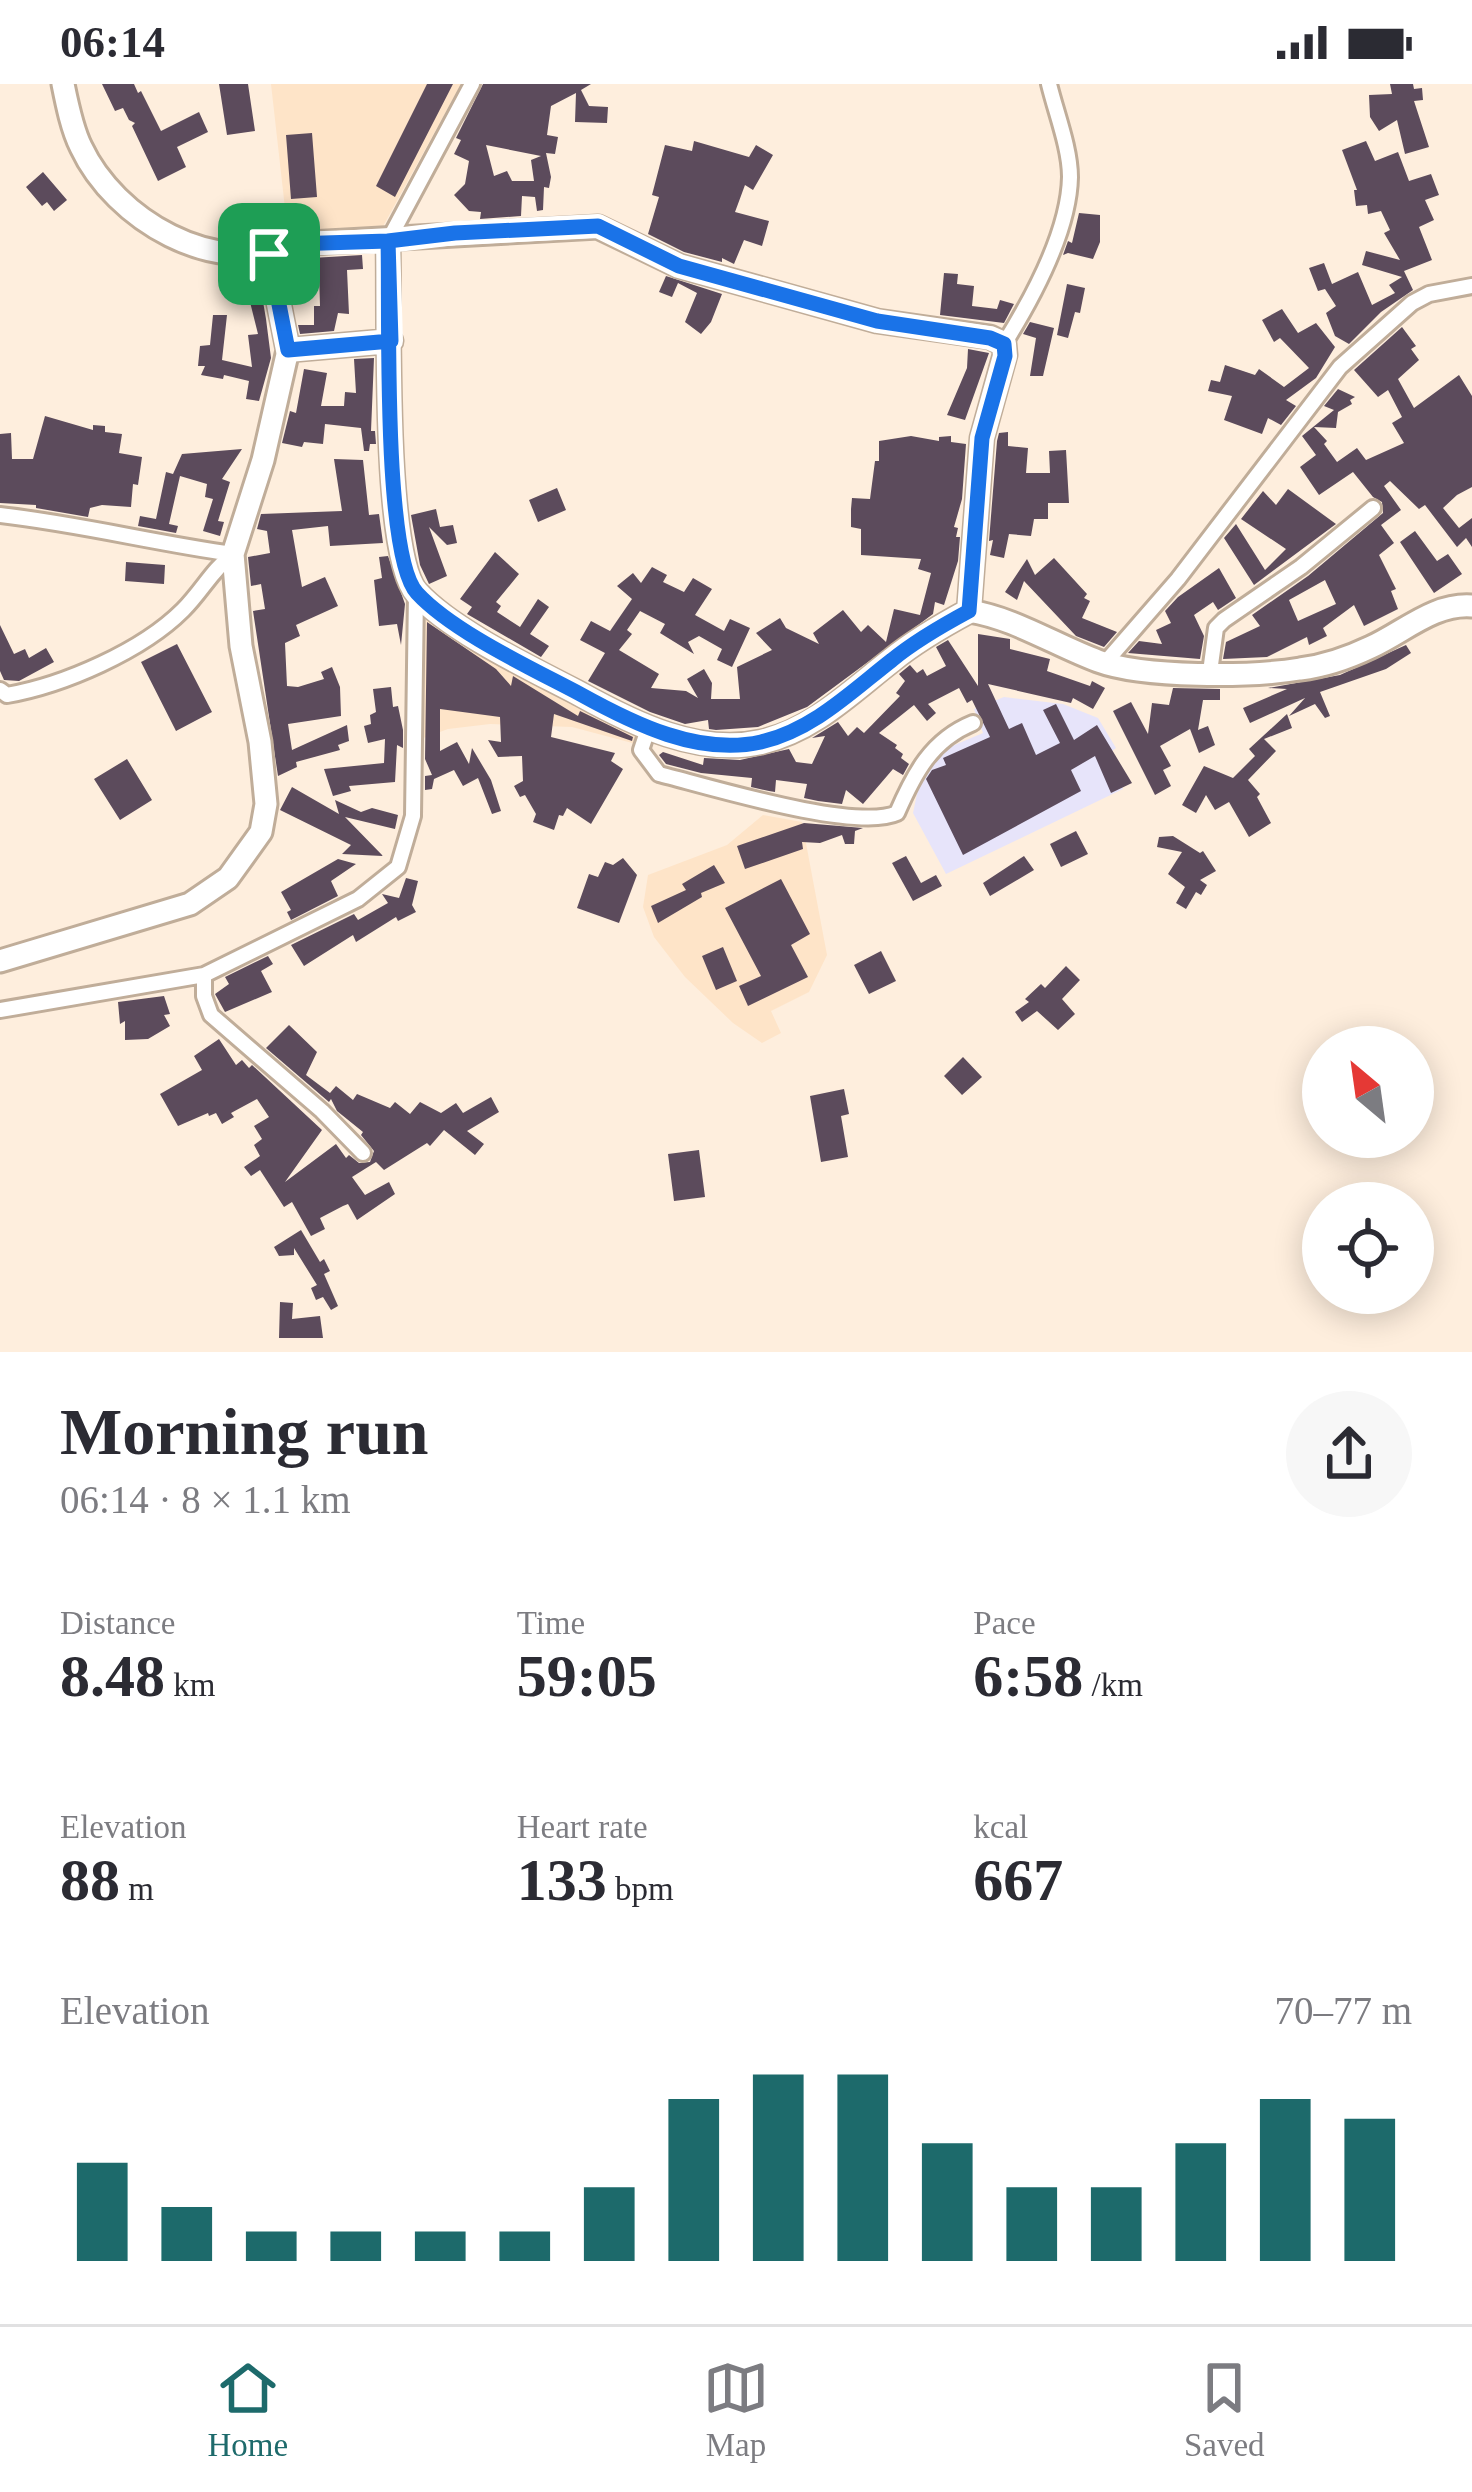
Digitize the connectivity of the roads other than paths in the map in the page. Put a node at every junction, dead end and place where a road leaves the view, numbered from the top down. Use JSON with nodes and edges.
{"nodes":[{"id":1,"x":63,"y":84,"type":"edge"},
{"id":2,"x":472,"y":84,"type":"edge"},
{"id":3,"x":1049,"y":84,"type":"edge"},
{"id":4,"x":388,"y":241,"type":"junction"},
{"id":5,"x":269,"y":254,"type":"junction"},
{"id":6,"x":1472,"y":286,"type":"edge"},
{"id":7,"x":391,"y":341,"type":"junction"},
{"id":8,"x":1004,"y":344,"type":"junction"},
{"id":9,"x":288,"y":350,"type":"junction"},
{"id":10,"x":1373,"y":508,"type":"dead end"},
{"id":11,"x":0,"y":515,"type":"edge"},
{"id":12,"x":233,"y":554,"type":"junction"},
{"id":13,"x":416,"y":592,"type":"junction"},
{"id":14,"x":1472,"y":606,"type":"edge"},
{"id":15,"x":969,"y":611,"type":"junction"},
{"id":16,"x":1104,"y":664,"type":"junction"},
{"id":17,"x":1210,"y":673,"type":"junction"},
{"id":18,"x":0,"y":690,"type":"edge"},
{"id":19,"x":973,"y":723,"type":"dead end"},
{"id":20,"x":649,"y":726,"type":"junction"},
{"id":21,"x":0,"y":961,"type":"edge"},
{"id":22,"x":204,"y":975,"type":"junction"},
{"id":23,"x":0,"y":1010,"type":"edge"},
{"id":24,"x":363,"y":1153,"type":"dead end"}],
"edges":[{"from":1,"to":5,"type":"main road"},
{"from":2,"to":4,"type":"street"},
{"from":3,"to":8,"type":"street"},
{"from":4,"to":5,"type":"main road"},
{"from":4,"to":7,"type":"main road"},
{"from":4,"to":8,"type":"main road"},
{"from":5,"to":9,"type":"main road"},
{"from":6,"to":16,"type":"street"},
{"from":7,"to":9,"type":"main road"},
{"from":7,"to":13,"type":"main road"},
{"from":8,"to":15,"type":"main road"},
{"from":9,"to":12,"type":"main road"},
{"from":10,"to":17,"type":"street"},
{"from":11,"to":12,"type":"street"},
{"from":12,"to":18,"type":"street"},
{"from":12,"to":21,"type":"main road"},
{"from":13,"to":20,"type":"main road"},
{"from":13,"to":22,"type":"street"},
{"from":14,"to":17,"type":"main road"},
{"from":15,"to":16,"type":"main road"},
{"from":15,"to":20,"type":"main road"},
{"from":16,"to":17,"type":"main road"},
{"from":19,"to":20,"type":"street"},
{"from":22,"to":23,"type":"street"},
{"from":22,"to":24,"type":"street"}]}
